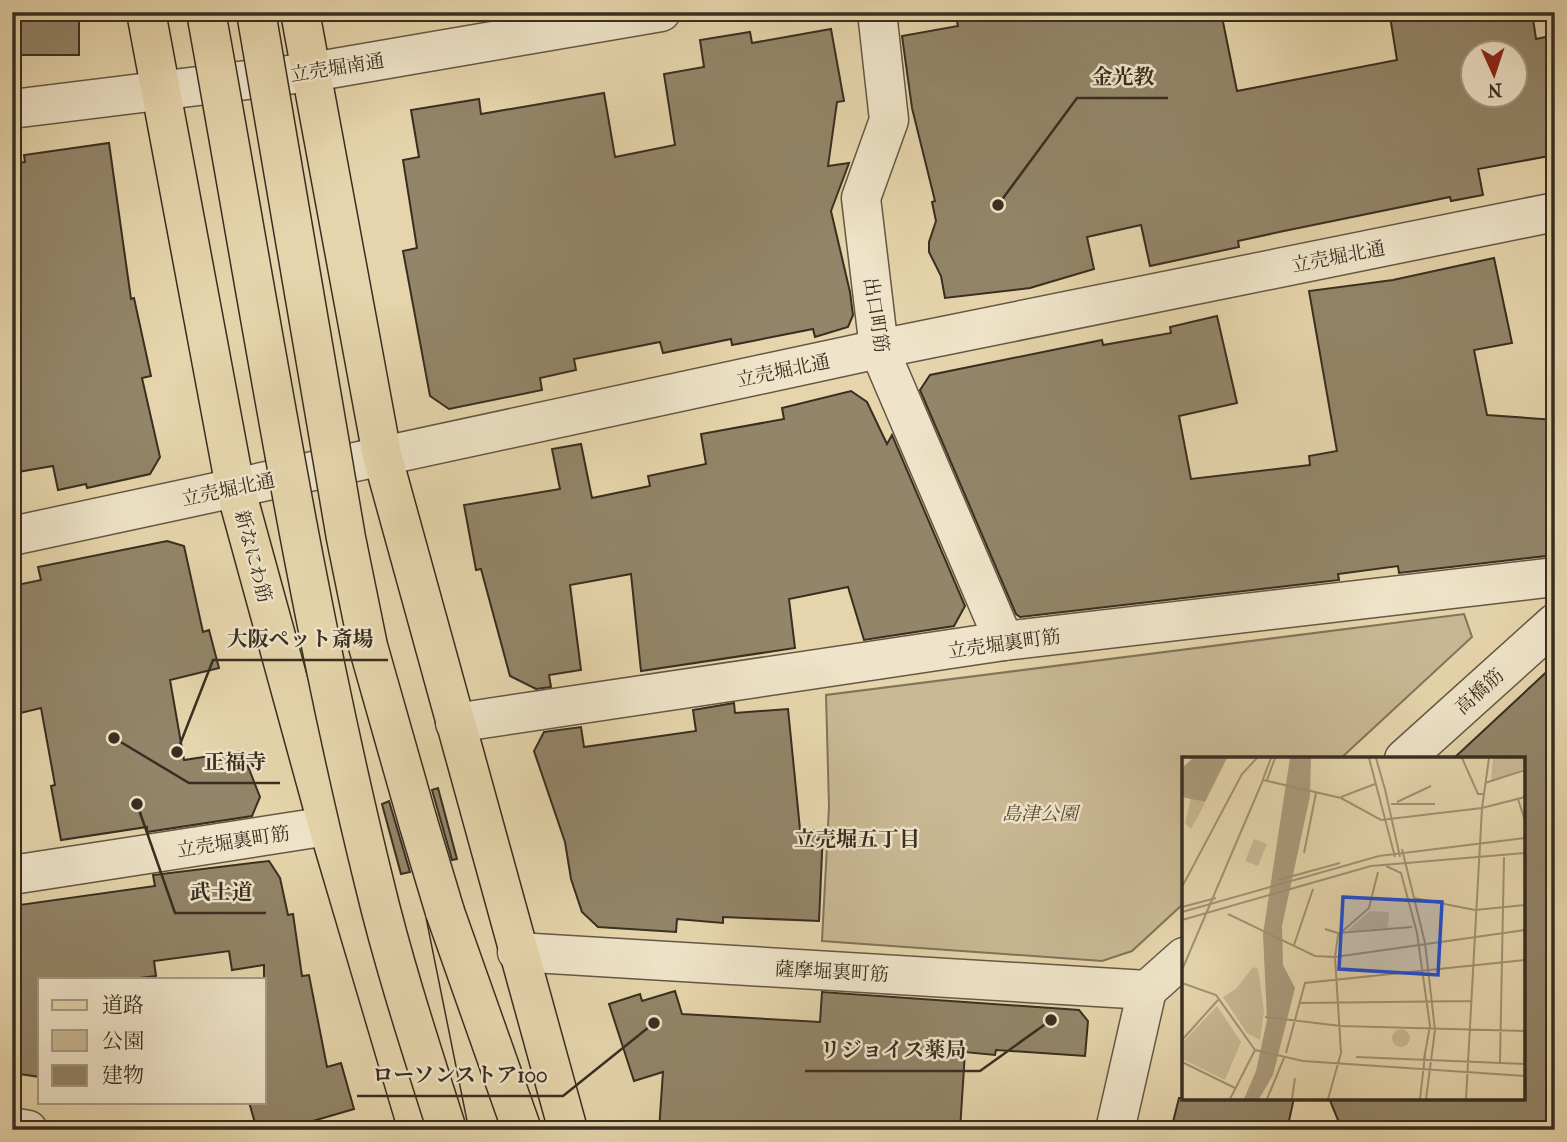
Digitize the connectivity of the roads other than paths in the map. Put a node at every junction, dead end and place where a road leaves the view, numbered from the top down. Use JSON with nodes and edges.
{"nodes":[{"id":1,"x":146,"y":12,"type":"edge"},
{"id":2,"x":206,"y":12,"type":"edge"},
{"id":3,"x":256,"y":12,"type":"edge"},
{"id":4,"x":300,"y":12,"type":"edge"},
{"id":5,"x":661,"y":12,"type":"edge"},
{"id":6,"x":877,"y":12,"type":"edge"},
{"id":7,"x":608,"y":16,"type":"edge"},
{"id":8,"x":312,"y":72,"type":"junction"},
{"id":9,"x":160,"y":90,"type":"junction"},
{"id":10,"x":12,"y":108,"type":"edge"},
{"id":11,"x":1555,"y":212,"type":"edge"},
{"id":12,"x":879,"y":349,"type":"junction"},
{"id":13,"x":382,"y":455,"type":"junction"},
{"id":14,"x":235,"y":487,"type":"junction"},
{"id":15,"x":12,"y":536,"type":"edge"},
{"id":16,"x":1555,"y":578,"type":"edge"},
{"id":17,"x":1555,"y":623,"type":"edge"},
{"id":18,"x":1004,"y":641,"type":"junction"},
{"id":19,"x":455,"y":723,"type":"junction"},
{"id":20,"x":1406,"y":757,"type":"edge"},
{"id":21,"x":328,"y":826,"type":"junction"},
{"id":22,"x":12,"y":875,"type":"edge"},
{"id":23,"x":445,"y":912,"type":"junction"},
{"id":24,"x":517,"y":952,"type":"junction"},
{"id":25,"x":1182,"y":959,"type":"edge"},
{"id":26,"x":1147,"y":990,"type":"junction"},
{"id":27,"x":12,"y":1127,"type":"edge"},
{"id":28,"x":28,"y":1130,"type":"edge"},
{"id":29,"x":418,"y":1130,"type":"edge"},
{"id":30,"x":447,"y":1130,"type":"edge"},
{"id":31,"x":489,"y":1130,"type":"edge"},
{"id":32,"x":522,"y":1130,"type":"edge"},
{"id":33,"x":568,"y":1130,"type":"edge"},
{"id":34,"x":1115,"y":1130,"type":"edge"}],
"edges":[{"from":1,"to":9,"type":"main road","name":"新なにわ筋"},
{"from":2,"to":30,"type":"main road","bridge":true},
{"from":3,"to":23,"type":"main road","bridge":true},
{"from":4,"to":8,"type":"main road"},
{"from":5,"to":7,"type":"street","name":"立売堀南通"},
{"from":6,"to":12,"type":"street","name":"出口町筋"},
{"from":7,"to":8,"type":"street","name":"立売堀南通"},
{"from":8,"to":9,"type":"street","name":"立売堀南通"},
{"from":8,"to":13,"type":"main road"},
{"from":9,"to":10,"type":"street","name":"立売堀南通"},
{"from":9,"to":14,"type":"main road","name":"新なにわ筋"},
{"from":11,"to":12,"type":"street","name":"立売堀北通"},
{"from":12,"to":13,"type":"street","name":"立売堀北通"},
{"from":12,"to":18,"type":"street","name":"出口町筋"},
{"from":13,"to":14,"type":"street","name":"立売堀北通"},
{"from":13,"to":19,"type":"main road"},
{"from":14,"to":15,"type":"street","name":"立売堀北通"},
{"from":14,"to":21,"type":"main road","name":"新なにわ筋"},
{"from":16,"to":18,"type":"street","name":"立売堀裏町筋"},
{"from":17,"to":20,"type":"street","name":"高橋筋"},
{"from":18,"to":19,"type":"street","name":"立売堀裏町筋"},
{"from":19,"to":24,"type":"main road"},
{"from":21,"to":22,"type":"street","name":"立売堀裏町筋"},
{"from":21,"to":29,"type":"main road","name":"新なにわ筋"},
{"from":23,"to":31,"type":"main road","bridge":true},
{"from":23,"to":32,"type":"main road","bridge":true},
{"from":24,"to":26,"type":"street","name":"薩摩堀裏町筋"},
{"from":24,"to":33,"type":"main road"},
{"from":25,"to":26,"type":"street"},
{"from":26,"to":34,"type":"street"},
{"from":27,"to":28,"type":"street"}]}
